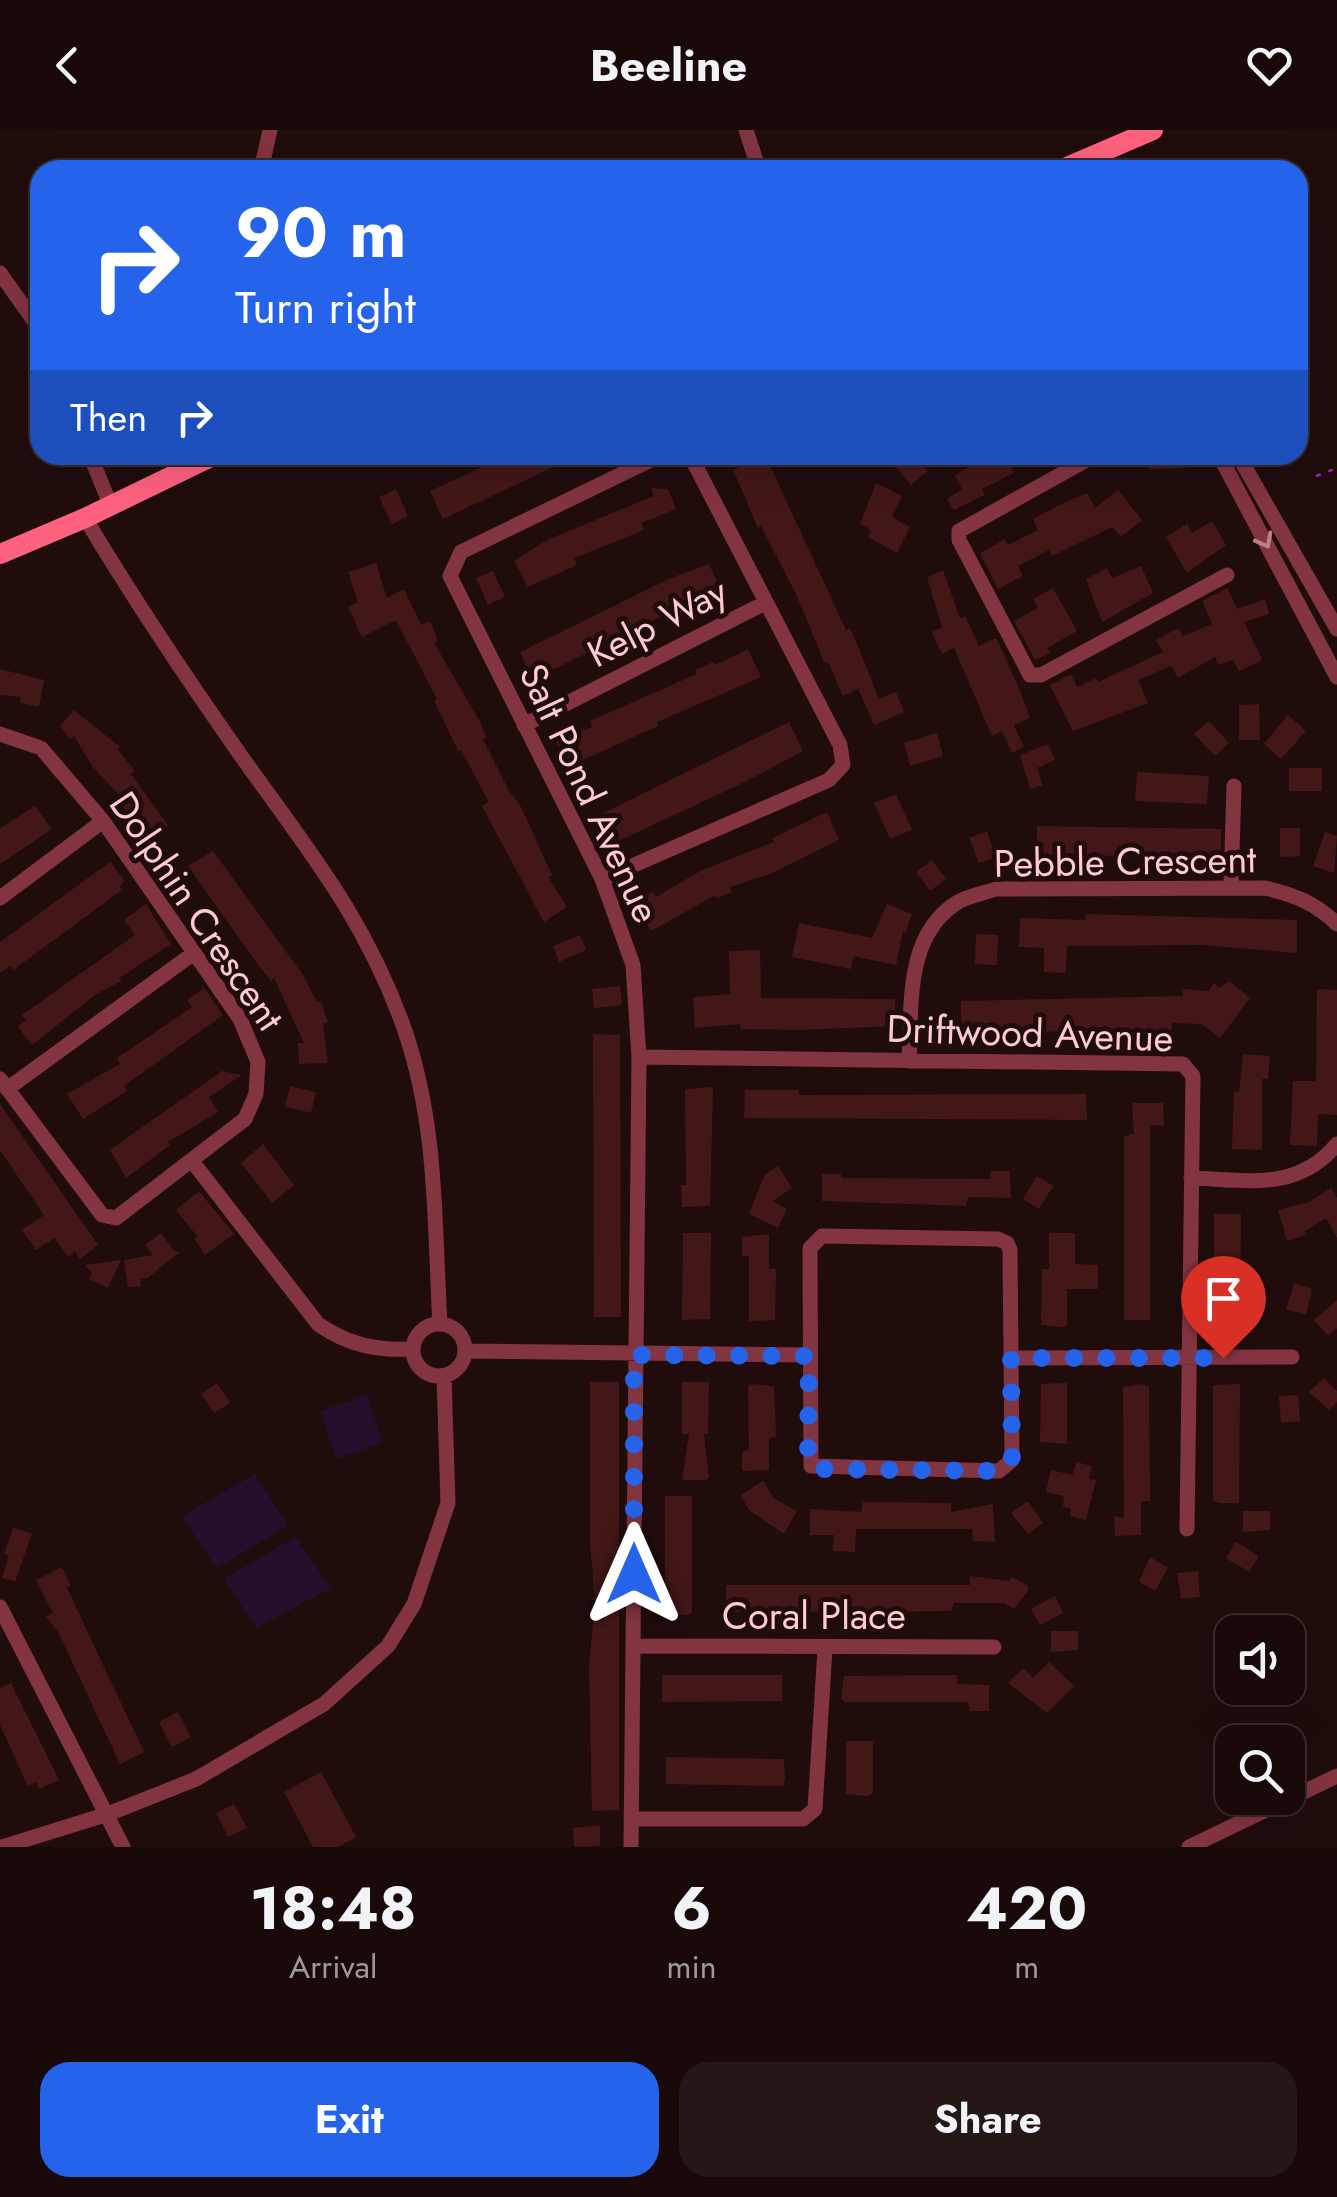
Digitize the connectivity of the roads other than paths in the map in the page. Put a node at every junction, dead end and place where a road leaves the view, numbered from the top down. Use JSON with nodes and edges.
{"nodes":[{"id":1,"x":270,"y":130,"type":"edge"},
{"id":2,"x":746,"y":130,"type":"edge"},
{"id":3,"x":1153,"y":130,"type":"edge"},
{"id":4,"x":263,"y":160,"type":"edge"},
{"id":5,"x":756,"y":160,"type":"edge"},
{"id":6,"x":1088,"y":160,"type":"edge"},
{"id":7,"x":0,"y":274,"type":"edge"},
{"id":8,"x":30,"y":314,"type":"edge"},
{"id":9,"x":94,"y":465,"type":"edge"},
{"id":10,"x":194,"y":465,"type":"edge"},
{"id":11,"x":640,"y":465,"type":"edge"},
{"id":12,"x":695,"y":465,"type":"edge"},
{"id":13,"x":1078,"y":465,"type":"edge"},
{"id":14,"x":1224,"y":465,"type":"edge"},
{"id":15,"x":1244,"y":465,"type":"edge"},
{"id":16,"x":110,"y":504,"type":"junction"},
{"id":17,"x":85,"y":518,"type":"junction"},
{"id":18,"x":0,"y":554,"type":"edge"},
{"id":19,"x":1227,"y":575,"type":"dead end"},
{"id":20,"x":766,"y":603,"type":"junction"},
{"id":21,"x":1337,"y":629,"type":"edge"},
{"id":22,"x":1337,"y":677,"type":"edge"},
{"id":23,"x":524,"y":726,"type":"junction"},
{"id":24,"x":0,"y":734,"type":"edge"},
{"id":25,"x":1234,"y":786,"type":"dead end"},
{"id":26,"x":104,"y":822,"type":"junction"},
{"id":27,"x":602,"y":879,"type":"junction"},
{"id":28,"x":1230,"y":885,"type":"junction"},
{"id":29,"x":0,"y":898,"type":"edge"},
{"id":30,"x":1337,"y":924,"type":"edge"},
{"id":31,"x":194,"y":953,"type":"junction"},
{"id":32,"x":639,"y":1057,"type":"junction"},
{"id":33,"x":909,"y":1061,"type":"junction"},
{"id":34,"x":4,"y":1084,"type":"edge"},
{"id":35,"x":1337,"y":1144,"type":"edge"},
{"id":36,"x":192,"y":1161,"type":"junction"},
{"id":37,"x":1191,"y":1178,"type":"junction"},
{"id":38,"x":440,"y":1324,"type":"junction"},
{"id":39,"x":413,"y":1349,"type":"junction"},
{"id":40,"x":465,"y":1351,"type":"junction"},
{"id":41,"x":634,"y":1355,"type":"junction"},
{"id":42,"x":809,"y":1356,"type":"junction"},
{"id":43,"x":1292,"y":1357,"type":"dead end"},
{"id":44,"x":1011,"y":1358,"type":"junction"},
{"id":45,"x":1188,"y":1359,"type":"junction"},
{"id":46,"x":444,"y":1376,"type":"junction"},
{"id":47,"x":1186,"y":1529,"type":"dead end"},
{"id":48,"x":0,"y":1607,"type":"edge"},
{"id":49,"x":634,"y":1646,"type":"junction"},
{"id":50,"x":994,"y":1647,"type":"dead end"},
{"id":51,"x":825,"y":1649,"type":"junction"},
{"id":52,"x":1337,"y":1776,"type":"edge"},
{"id":53,"x":108,"y":1814,"type":"junction"},
{"id":54,"x":632,"y":1818,"type":"junction"},
{"id":55,"x":2,"y":1847,"type":"edge"},
{"id":56,"x":123,"y":1847,"type":"edge"},
{"id":57,"x":631,"y":1847,"type":"edge"},
{"id":58,"x":1188,"y":1847,"type":"edge"}],
"edges":[{"from":1,"to":4,"type":"street"},
{"from":2,"to":5,"type":"street"},
{"from":3,"to":6,"type":"street"},
{"from":7,"to":8,"type":"street"},
{"from":9,"to":16,"type":"street"},
{"from":10,"to":16,"type":"street"},
{"from":11,"to":23,"type":"street","name":"Salt Pond Avenue"},
{"from":12,"to":20,"type":"street"},
{"from":13,"to":19,"type":"street"},
{"from":14,"to":22,"type":"street","one_way":true},
{"from":15,"to":21,"type":"street"},
{"from":16,"to":17,"type":"street"},
{"from":17,"to":18,"type":"street"},
{"from":17,"to":38,"type":"street"},
{"from":20,"to":23,"type":"street","name":"Kelp Way"},
{"from":20,"to":27,"type":"street"},
{"from":23,"to":27,"type":"street","name":"Salt Pond Avenue"},
{"from":24,"to":26,"type":"street","name":"Dolphin Crescent"},
{"from":25,"to":28,"type":"street"},
{"from":26,"to":29,"type":"street"},
{"from":26,"to":31,"type":"street","name":"Dolphin Crescent"},
{"from":27,"to":32,"type":"street","name":"Salt Pond Avenue"},
{"from":28,"to":30,"type":"street","name":"Pebble Crescent"},
{"from":28,"to":33,"type":"street","name":"Pebble Crescent"},
{"from":31,"to":34,"type":"street"},
{"from":31,"to":36,"type":"street","name":"Dolphin Crescent"},
{"from":32,"to":33,"type":"street","name":"Driftwood Avenue"},
{"from":32,"to":41,"type":"street","name":"Salt Pond Avenue"},
{"from":33,"to":37,"type":"street","name":"Driftwood Avenue"},
{"from":34,"to":36,"type":"street","name":"Dolphin Crescent"},
{"from":35,"to":37,"type":"street"},
{"from":36,"to":39,"type":"street"},
{"from":37,"to":45,"type":"street","name":"Driftwood Avenue"},
{"from":38,"to":39,"type":"street"},
{"from":38,"to":40,"type":"street"},
{"from":39,"to":46,"type":"street"},
{"from":40,"to":41,"type":"street"},
{"from":40,"to":46,"type":"street"},
{"from":41,"to":42,"type":"street"},
{"from":41,"to":49,"type":"street","name":"Salt Pond Avenue"},
{"from":42,"to":44,"type":"street"},
{"from":42,"to":44,"type":"street"},
{"from":43,"to":45,"type":"street"},
{"from":44,"to":45,"type":"street"},
{"from":45,"to":47,"type":"street","name":"Driftwood Avenue"},
{"from":46,"to":53,"type":"street"},
{"from":48,"to":53,"type":"street"},
{"from":49,"to":51,"type":"street","name":"Coral Place"},
{"from":49,"to":54,"type":"street","name":"Salt Pond Avenue"},
{"from":50,"to":51,"type":"street","name":"Coral Place"},
{"from":51,"to":54,"type":"street"},
{"from":52,"to":58,"type":"street"},
{"from":53,"to":55,"type":"street"},
{"from":53,"to":56,"type":"street"},
{"from":54,"to":57,"type":"street","name":"Salt Pond Avenue"}]}
